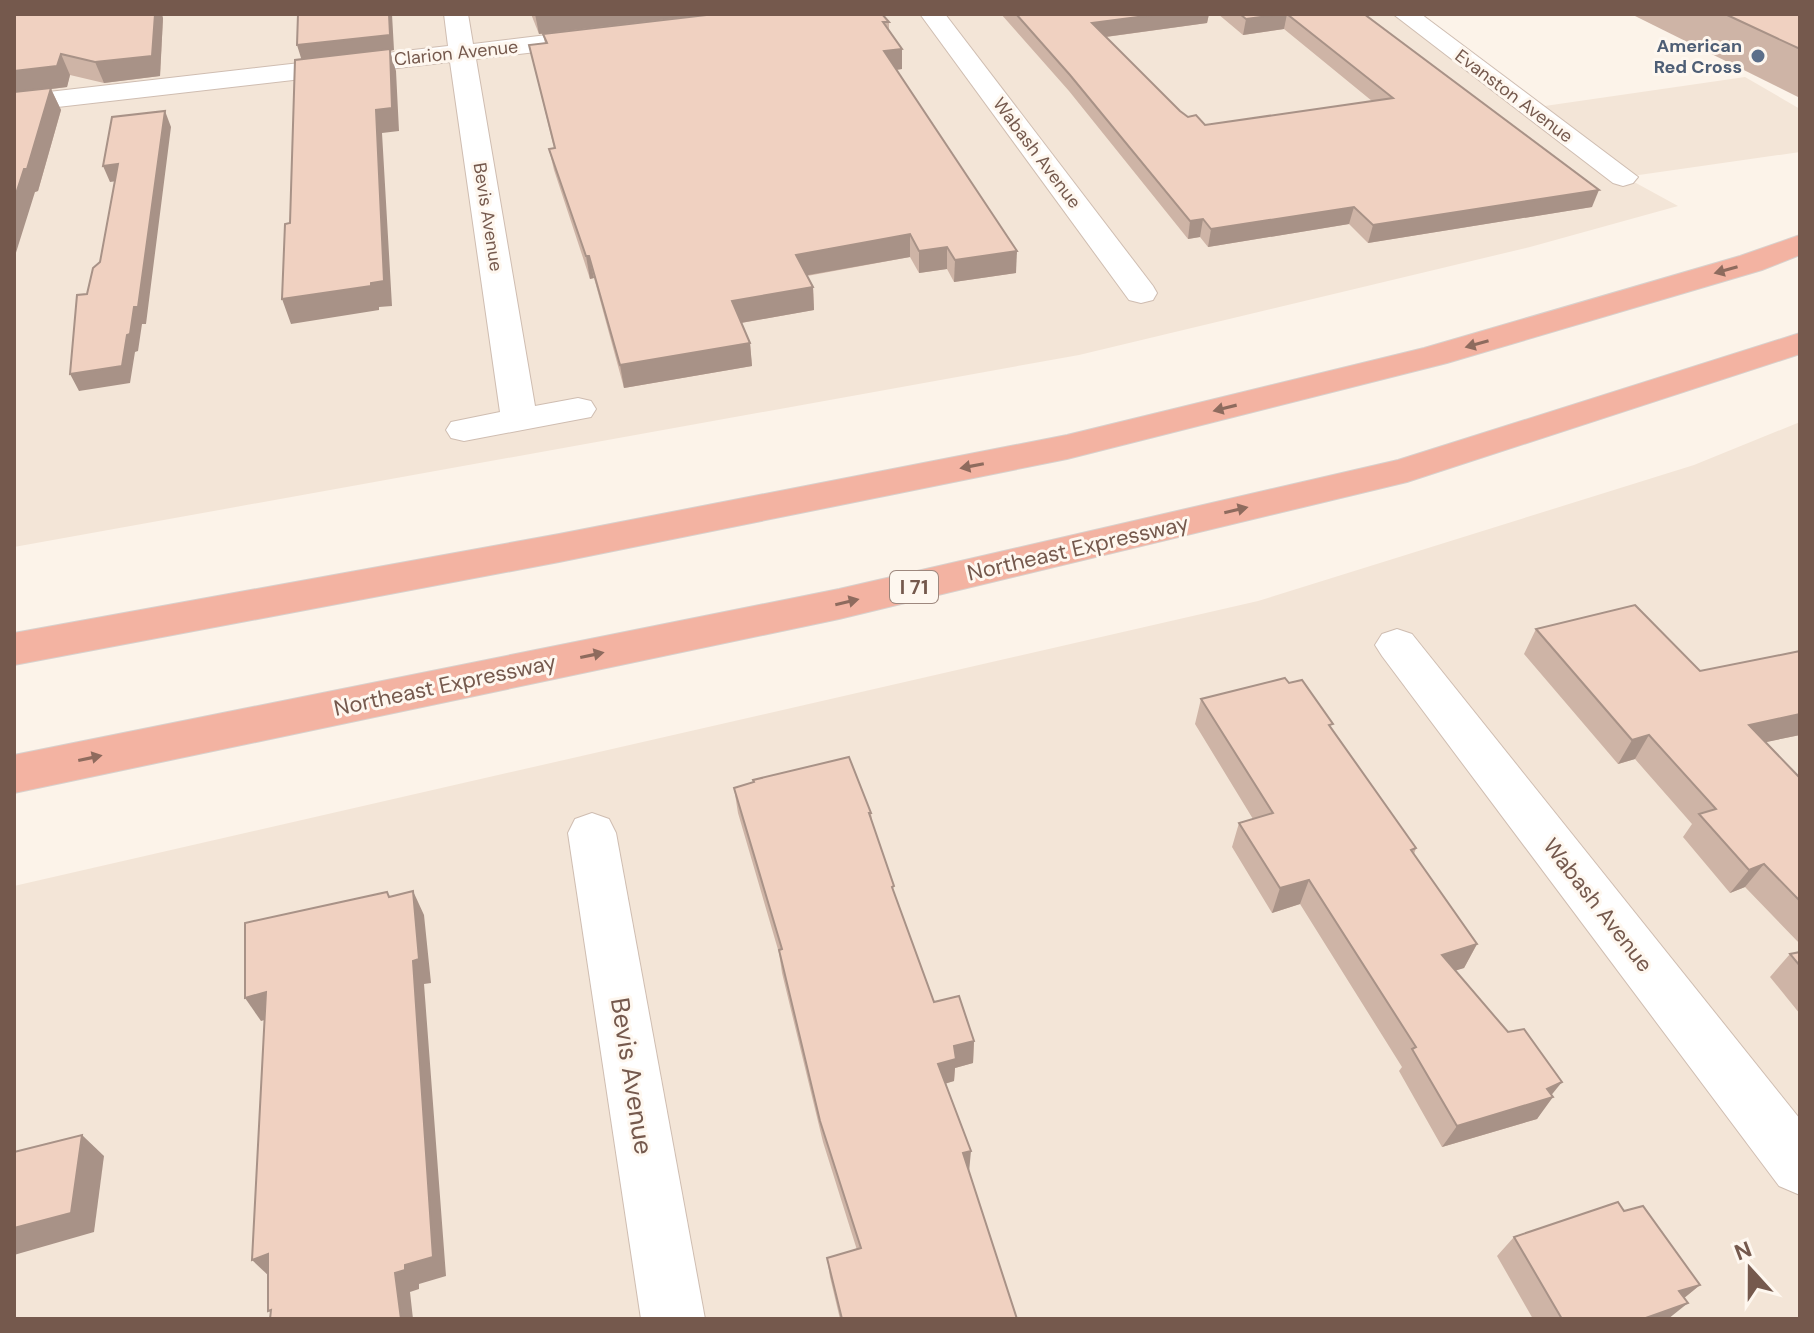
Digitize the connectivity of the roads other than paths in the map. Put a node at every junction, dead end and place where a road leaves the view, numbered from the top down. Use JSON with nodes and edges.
{"nodes":[{"id":1,"x":456,"y":14,"type":"edge"},
{"id":2,"x":932,"y":14,"type":"edge"},
{"id":3,"x":1405,"y":14,"type":"edge"},
{"id":4,"x":615,"y":35,"type":"edge"},
{"id":5,"x":462,"y":52,"type":"junction"},
{"id":6,"x":14,"y":104,"type":"edge"},
{"id":7,"x":1623,"y":177,"type":"dead end"},
{"id":8,"x":1800,"y":244,"type":"edge"},
{"id":9,"x":1141,"y":293,"type":"dead end"},
{"id":10,"x":1800,"y":343,"type":"edge"},
{"id":11,"x":578,"y":409,"type":"dead end"},
{"id":12,"x":519,"y":420,"type":"junction"},
{"id":13,"x":464,"y":430,"type":"dead end"},
{"id":14,"x":1397,"y":645,"type":"dead end"},
{"id":15,"x":14,"y":649,"type":"edge"},
{"id":16,"x":14,"y":774,"type":"edge"},
{"id":17,"x":592,"y":833,"type":"dead end"},
{"id":18,"x":1800,"y":1166,"type":"edge"},
{"id":19,"x":673,"y":1319,"type":"edge"}],
"edges":[{"from":1,"to":5,"type":"street","name":"Bevis Avenue"},
{"from":2,"to":9,"type":"street","name":"Wabash Avenue"},
{"from":3,"to":7,"type":"street","name":"Evanston Avenue"},
{"from":4,"to":5,"type":"street","name":"Clarion Avenue"},
{"from":5,"to":6,"type":"street","name":"Clarion Avenue"},
{"from":5,"to":12,"type":"street","name":"Bevis Avenue"},
{"from":8,"to":15,"type":"highway","one_way":true},
{"from":16,"to":10,"type":"highway","name":"Northeast Expressway","number":"I 71","one_way":true},
{"from":11,"to":12,"type":"street"},
{"from":12,"to":13,"type":"street"},
{"from":14,"to":18,"type":"street","name":"Wabash Avenue"},
{"from":17,"to":19,"type":"street","name":"Bevis Avenue"}]}
